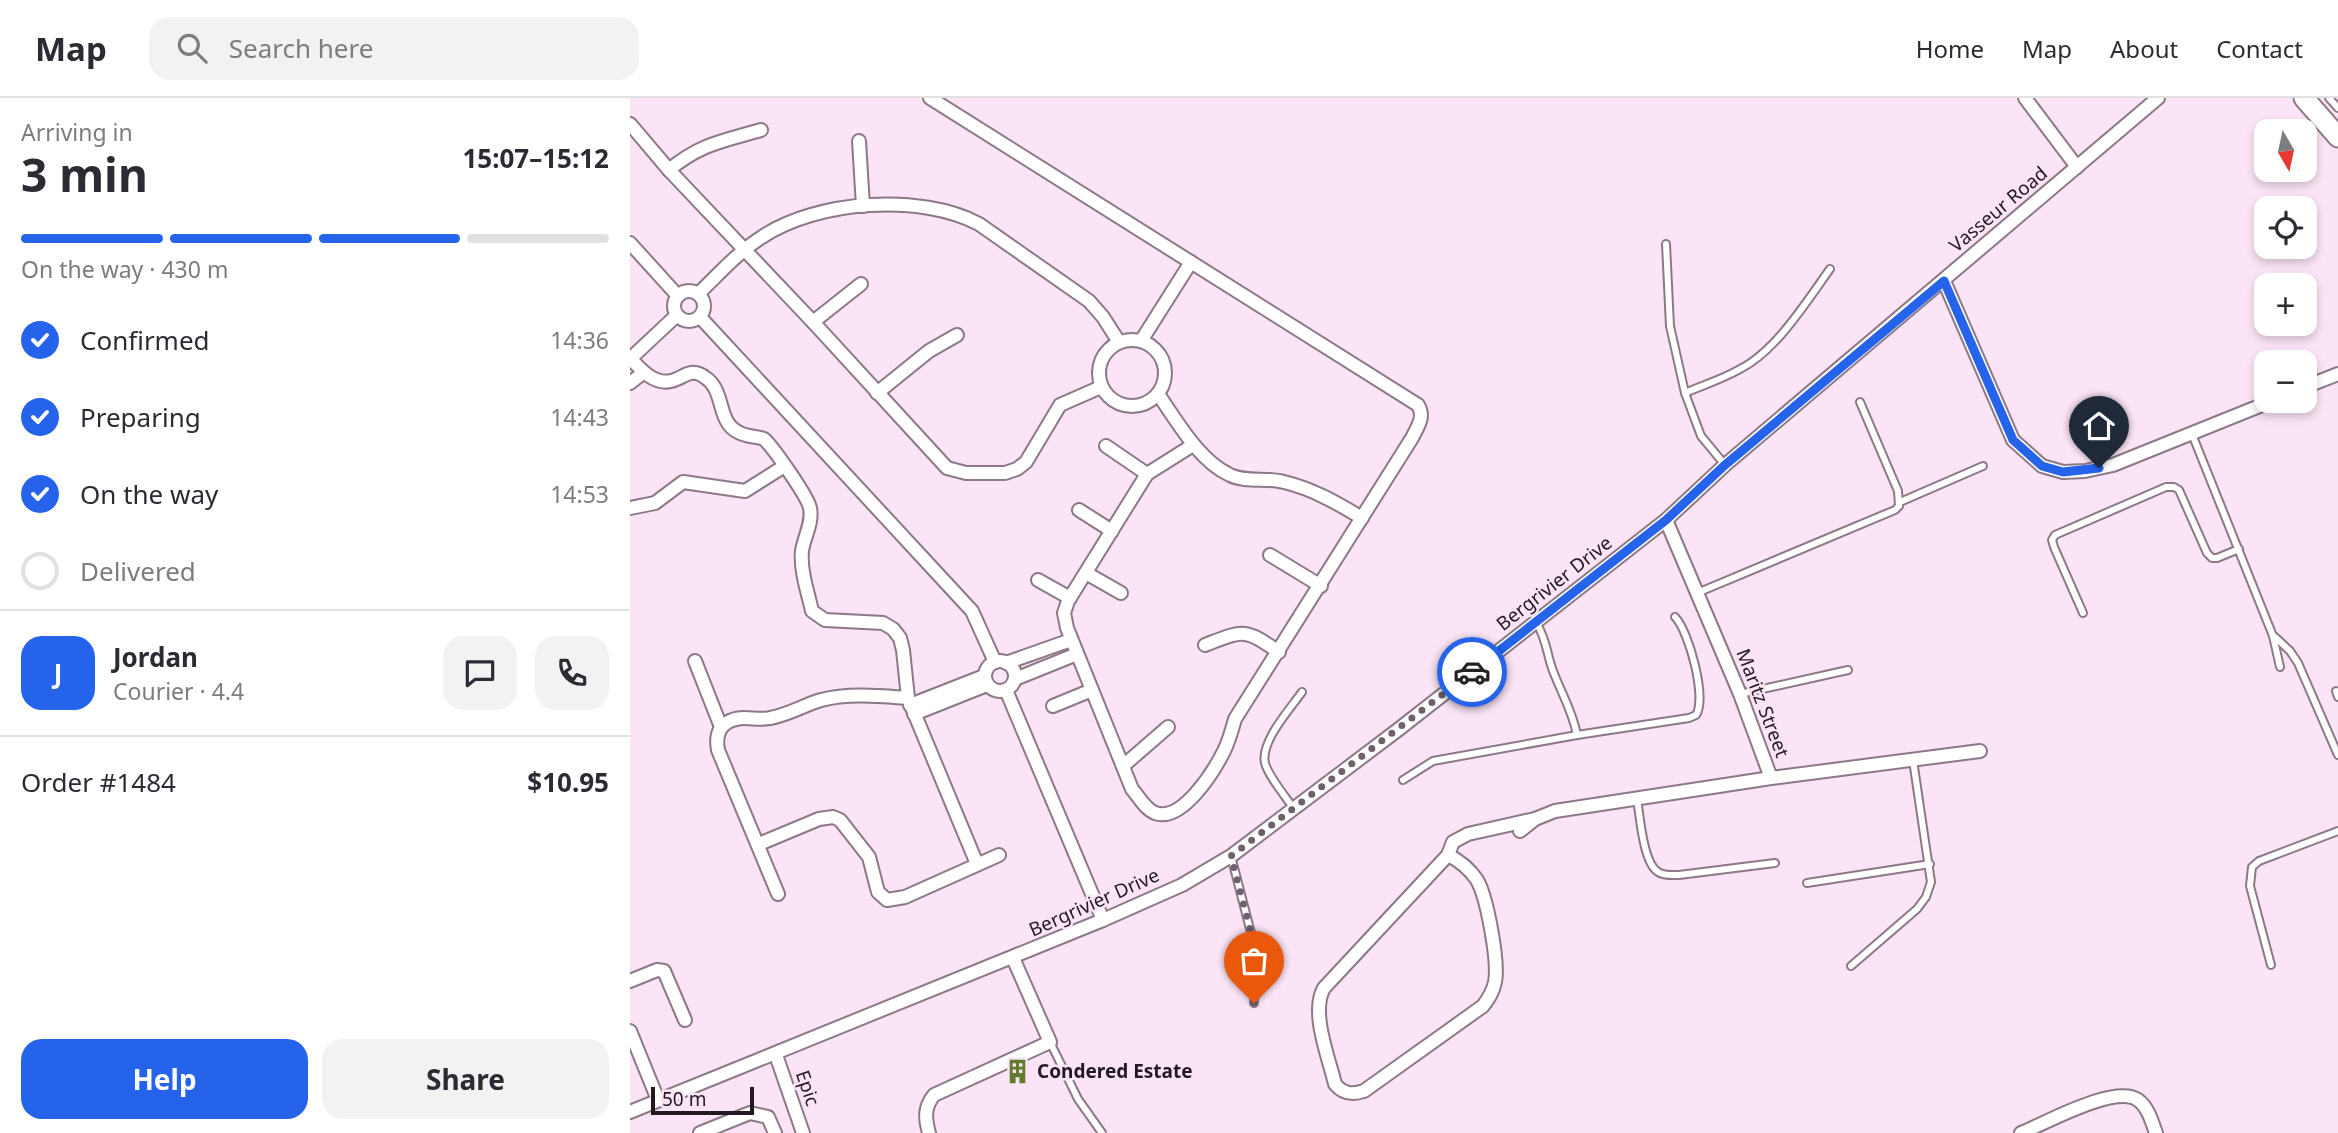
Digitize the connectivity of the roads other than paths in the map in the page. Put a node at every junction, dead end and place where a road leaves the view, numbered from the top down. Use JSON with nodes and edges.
{"nodes":[{"id":1,"x":930,"y":98,"type":"edge"},
{"id":2,"x":2025,"y":98,"type":"edge"},
{"id":3,"x":2158,"y":98,"type":"edge"},
{"id":4,"x":2304,"y":98,"type":"edge"},
{"id":5,"x":2329,"y":98,"type":"edge"},
{"id":6,"x":2338,"y":108,"type":"edge"},
{"id":7,"x":630,"y":124,"type":"edge"},
{"id":8,"x":761,"y":130,"type":"dead end"},
{"id":9,"x":2338,"y":136,"type":"edge"},
{"id":10,"x":859,"y":141,"type":"dead end"},
{"id":11,"x":2077,"y":167,"type":"junction"},
{"id":12,"x":669,"y":170,"type":"junction"},
{"id":13,"x":863,"y":206,"type":"junction"},
{"id":14,"x":630,"y":243,"type":"edge"},
{"id":15,"x":1666,"y":244,"type":"dead end"},
{"id":16,"x":744,"y":250,"type":"junction"},
{"id":17,"x":1191,"y":262,"type":"junction"},
{"id":18,"x":1830,"y":269,"type":"dead end"},
{"id":19,"x":1944,"y":281,"type":"junction"},
{"id":20,"x":861,"y":284,"type":"dead end"},
{"id":21,"x":698,"y":294,"type":"junction"},
{"id":22,"x":678,"y":296,"type":"junction"},
{"id":23,"x":677,"y":315,"type":"junction"},
{"id":24,"x":700,"y":317,"type":"junction"},
{"id":25,"x":813,"y":322,"type":"junction"},
{"id":26,"x":957,"y":335,"type":"dead end"},
{"id":27,"x":1141,"y":341,"type":"junction"},
{"id":28,"x":1119,"y":342,"type":"junction"},
{"id":29,"x":630,"y":358,"type":"edge"},
{"id":30,"x":643,"y":373,"type":"junction"},
{"id":31,"x":2338,"y":374,"type":"edge"},
{"id":32,"x":2317,"y":382,"type":"edge"},
{"id":33,"x":630,"y":383,"type":"edge"},
{"id":34,"x":1101,"y":387,"type":"junction"},
{"id":35,"x":877,"y":393,"type":"junction"},
{"id":36,"x":1685,"y":393,"type":"junction"},
{"id":37,"x":1158,"y":394,"type":"junction"},
{"id":38,"x":1860,"y":402,"type":"dead end"},
{"id":39,"x":2254,"y":408,"type":"edge"},
{"id":40,"x":2192,"y":434,"type":"junction"},
{"id":41,"x":1193,"y":445,"type":"junction"},
{"id":42,"x":1106,"y":446,"type":"dead end"},
{"id":43,"x":1725,"y":465,"type":"junction"},
{"id":44,"x":1983,"y":466,"type":"dead end"},
{"id":45,"x":783,"y":467,"type":"junction"},
{"id":46,"x":1147,"y":474,"type":"junction"},
{"id":47,"x":1900,"y":502,"type":"junction"},
{"id":48,"x":630,"y":508,"type":"edge"},
{"id":49,"x":1079,"y":510,"type":"dead end"},
{"id":50,"x":1362,"y":519,"type":"junction"},
{"id":51,"x":1666,"y":520,"type":"junction"},
{"id":52,"x":1112,"y":531,"type":"junction"},
{"id":53,"x":2239,"y":549,"type":"junction"},
{"id":54,"x":1270,"y":555,"type":"dead end"},
{"id":55,"x":1086,"y":573,"type":"junction"},
{"id":56,"x":1038,"y":580,"type":"dead end"},
{"id":57,"x":1321,"y":586,"type":"junction"},
{"id":58,"x":1121,"y":593,"type":"dead end"},
{"id":59,"x":1697,"y":593,"type":"junction"},
{"id":60,"x":1070,"y":598,"type":"junction"},
{"id":61,"x":2082,"y":613,"type":"dead end"},
{"id":62,"x":1675,"y":617,"type":"dead end"},
{"id":63,"x":1536,"y":622,"type":"junction"},
{"id":64,"x":2273,"y":636,"type":"junction"},
{"id":65,"x":1071,"y":640,"type":"junction"},
{"id":66,"x":1205,"y":645,"type":"dead end"},
{"id":67,"x":1279,"y":652,"type":"junction"},
{"id":68,"x":1077,"y":654,"type":"junction"},
{"id":69,"x":695,"y":660,"type":"dead end"},
{"id":70,"x":1001,"y":662,"type":"junction"},
{"id":71,"x":2280,"y":667,"type":"dead end"},
{"id":72,"x":1848,"y":670,"type":"dead end"},
{"id":73,"x":1015,"y":679,"type":"junction"},
{"id":74,"x":986,"y":680,"type":"junction"},
{"id":75,"x":1006,"y":690,"type":"junction"},
{"id":76,"x":1092,"y":690,"type":"junction"},
{"id":77,"x":1302,"y":692,"type":"dead end"},
{"id":78,"x":1740,"y":694,"type":"junction"},
{"id":79,"x":911,"y":706,"type":"junction"},
{"id":80,"x":1054,"y":706,"type":"dead end"},
{"id":81,"x":721,"y":727,"type":"junction"},
{"id":82,"x":1168,"y":727,"type":"dead end"},
{"id":83,"x":1577,"y":734,"type":"junction"},
{"id":84,"x":1980,"y":751,"type":"dead end"},
{"id":85,"x":2338,"y":755,"type":"edge"},
{"id":86,"x":1913,"y":760,"type":"junction"},
{"id":87,"x":1123,"y":766,"type":"junction"},
{"id":88,"x":1771,"y":778,"type":"junction"},
{"id":89,"x":1403,"y":779,"type":"dead end"},
{"id":90,"x":1637,"y":799,"type":"junction"},
{"id":91,"x":1294,"y":809,"type":"junction"},
{"id":92,"x":1535,"y":819,"type":"junction"},
{"id":93,"x":1520,"y":831,"type":"dead end"},
{"id":94,"x":2338,"y":831,"type":"edge"},
{"id":95,"x":759,"y":844,"type":"junction"},
{"id":96,"x":999,"y":855,"type":"dead end"},
{"id":97,"x":1448,"y":855,"type":"junction"},
{"id":98,"x":1231,"y":856,"type":"junction"},
{"id":99,"x":1775,"y":863,"type":"dead end"},
{"id":100,"x":977,"y":864,"type":"junction"},
{"id":101,"x":1930,"y":864,"type":"junction"},
{"id":102,"x":1807,"y":883,"type":"dead end"},
{"id":103,"x":778,"y":894,"type":"dead end"},
{"id":104,"x":1103,"y":920,"type":"junction"},
{"id":105,"x":1013,"y":958,"type":"junction"},
{"id":106,"x":2271,"y":965,"type":"dead end"},
{"id":107,"x":1852,"y":966,"type":"dead end"},
{"id":108,"x":630,"y":981,"type":"edge"},
{"id":109,"x":1254,"y":1003,"type":"dead end"},
{"id":110,"x":685,"y":1020,"type":"dead end"},
{"id":111,"x":630,"y":1031,"type":"edge"},
{"id":112,"x":1050,"y":1042,"type":"junction"},
{"id":113,"x":776,"y":1055,"type":"junction"},
{"id":114,"x":658,"y":1100,"type":"junction"},
{"id":115,"x":630,"y":1112,"type":"edge"},
{"id":116,"x":700,"y":1133,"type":"edge"},
{"id":117,"x":775,"y":1133,"type":"edge"},
{"id":118,"x":803,"y":1133,"type":"edge"},
{"id":119,"x":929,"y":1133,"type":"edge"},
{"id":120,"x":1102,"y":1133,"type":"edge"},
{"id":121,"x":2021,"y":1133,"type":"edge"},
{"id":122,"x":2156,"y":1133,"type":"edge"}],
"edges":[{"from":1,"to":17,"type":"street"},
{"from":2,"to":11,"type":"street","name":"Vasseur Road"},
{"from":3,"to":11,"type":"street","name":"Vasseur Road"},
{"from":4,"to":9,"type":"main road"},
{"from":5,"to":6,"type":"lane"},
{"from":7,"to":12,"type":"street"},
{"from":8,"to":12,"type":"street"},
{"from":10,"to":13,"type":"street"},
{"from":11,"to":19,"type":"street","name":"Vasseur Road"},
{"from":12,"to":16,"type":"street"},
{"from":13,"to":16,"type":"street"},
{"from":13,"to":28,"type":"street"},
{"from":14,"to":22,"type":"street"},
{"from":15,"to":36,"type":"lane"},
{"from":16,"to":21,"type":"street"},
{"from":16,"to":25,"type":"street"},
{"from":17,"to":27,"type":"street"},
{"from":17,"to":50,"type":"street"},
{"from":18,"to":36,"type":"lane"},
{"from":19,"to":40,"type":"street"},
{"from":19,"to":43,"type":"street","name":"Bergrivier Drive"},
{"from":20,"to":25,"type":"street"},
{"from":21,"to":22,"type":"street"},
{"from":21,"to":24,"type":"street"},
{"from":22,"to":23,"type":"street"},
{"from":23,"to":24,"type":"street"},
{"from":23,"to":29,"type":"street"},
{"from":24,"to":70,"type":"street"},
{"from":25,"to":35,"type":"street"},
{"from":26,"to":35,"type":"street"},
{"from":27,"to":28,"type":"street"},
{"from":27,"to":37,"type":"street"},
{"from":28,"to":34,"type":"street"},
{"from":29,"to":30,"type":"street"},
{"from":30,"to":33,"type":"street"},
{"from":30,"to":45,"type":"street"},
{"from":31,"to":32,"type":"street"},
{"from":34,"to":35,"type":"street"},
{"from":34,"to":37,"type":"street"},
{"from":36,"to":43,"type":"lane"},
{"from":37,"to":41,"type":"street"},
{"from":38,"to":47,"type":"lane"},
{"from":39,"to":40,"type":"street"},
{"from":40,"to":53,"type":"lane"},
{"from":41,"to":46,"type":"street"},
{"from":41,"to":50,"type":"street"},
{"from":42,"to":46,"type":"street"},
{"from":43,"to":51,"type":"street","name":"Bergrivier Drive"},
{"from":44,"to":47,"type":"lane"},
{"from":45,"to":48,"type":"street"},
{"from":45,"to":79,"type":"street"},
{"from":46,"to":52,"type":"street"},
{"from":47,"to":59,"type":"lane"},
{"from":49,"to":52,"type":"street"},
{"from":50,"to":57,"type":"street"},
{"from":51,"to":59,"type":"street","name":"Maritz Street"},
{"from":51,"to":63,"type":"street","name":"Bergrivier Drive"},
{"from":52,"to":55,"type":"street"},
{"from":53,"to":61,"type":"lane"},
{"from":53,"to":64,"type":"lane"},
{"from":54,"to":57,"type":"street"},
{"from":55,"to":58,"type":"street"},
{"from":55,"to":60,"type":"street"},
{"from":56,"to":60,"type":"street"},
{"from":57,"to":67,"type":"street"},
{"from":59,"to":78,"type":"street","name":"Maritz Street"},
{"from":60,"to":65,"type":"street"},
{"from":62,"to":83,"type":"lane"},
{"from":63,"to":83,"type":"lane"},
{"from":63,"to":91,"type":"street","name":"Bergrivier Drive"},
{"from":64,"to":71,"type":"lane"},
{"from":64,"to":85,"type":"lane"},
{"from":65,"to":68,"type":"street"},
{"from":65,"to":70,"type":"street"},
{"from":66,"to":67,"type":"street"},
{"from":67,"to":87,"type":"street"},
{"from":68,"to":73,"type":"street"},
{"from":68,"to":76,"type":"street"},
{"from":69,"to":81,"type":"street"},
{"from":70,"to":73,"type":"street"},
{"from":70,"to":74,"type":"street"},
{"from":72,"to":78,"type":"lane"},
{"from":73,"to":75,"type":"street"},
{"from":74,"to":75,"type":"street"},
{"from":74,"to":79,"type":"street"},
{"from":75,"to":104,"type":"street"},
{"from":76,"to":80,"type":"street"},
{"from":76,"to":87,"type":"street"},
{"from":77,"to":91,"type":"lane"},
{"from":78,"to":88,"type":"street","name":"Maritz Street"},
{"from":79,"to":81,"type":"street"},
{"from":79,"to":100,"type":"street"},
{"from":81,"to":95,"type":"street"},
{"from":82,"to":87,"type":"street"},
{"from":83,"to":89,"type":"lane"},
{"from":84,"to":86,"type":"street"},
{"from":86,"to":88,"type":"street"},
{"from":86,"to":101,"type":"lane"},
{"from":88,"to":90,"type":"street","name":"Maritz Street"},
{"from":90,"to":92,"type":"street","name":"Maritz Street"},
{"from":90,"to":99,"type":"lane"},
{"from":91,"to":98,"type":"street","name":"Bergrivier Drive"},
{"from":92,"to":93,"type":"street","name":"Maritz Street"},
{"from":92,"to":97,"type":"street"},
{"from":94,"to":106,"type":"lane"},
{"from":95,"to":100,"type":"street"},
{"from":95,"to":103,"type":"street"},
{"from":96,"to":100,"type":"street"},
{"from":97,"to":97,"type":"street"},
{"from":98,"to":104,"type":"street","name":"Bergrivier Drive"},
{"from":98,"to":109,"type":"lane"},
{"from":101,"to":102,"type":"lane"},
{"from":101,"to":107,"type":"lane"},
{"from":104,"to":105,"type":"street","name":"Bergrivier Drive"},
{"from":105,"to":112,"type":"street"},
{"from":105,"to":113,"type":"street","name":"Bergrivier Drive"},
{"from":108,"to":110,"type":"street"},
{"from":111,"to":114,"type":"street"},
{"from":112,"to":119,"type":"street"},
{"from":112,"to":120,"type":"lane"},
{"from":113,"to":114,"type":"street","name":"Bergrivier Drive"},
{"from":113,"to":118,"type":"street","name":"Epic"},
{"from":114,"to":115,"type":"street","name":"Bergrivier Drive"},
{"from":116,"to":117,"type":"street"},
{"from":121,"to":122,"type":"street"}]}
